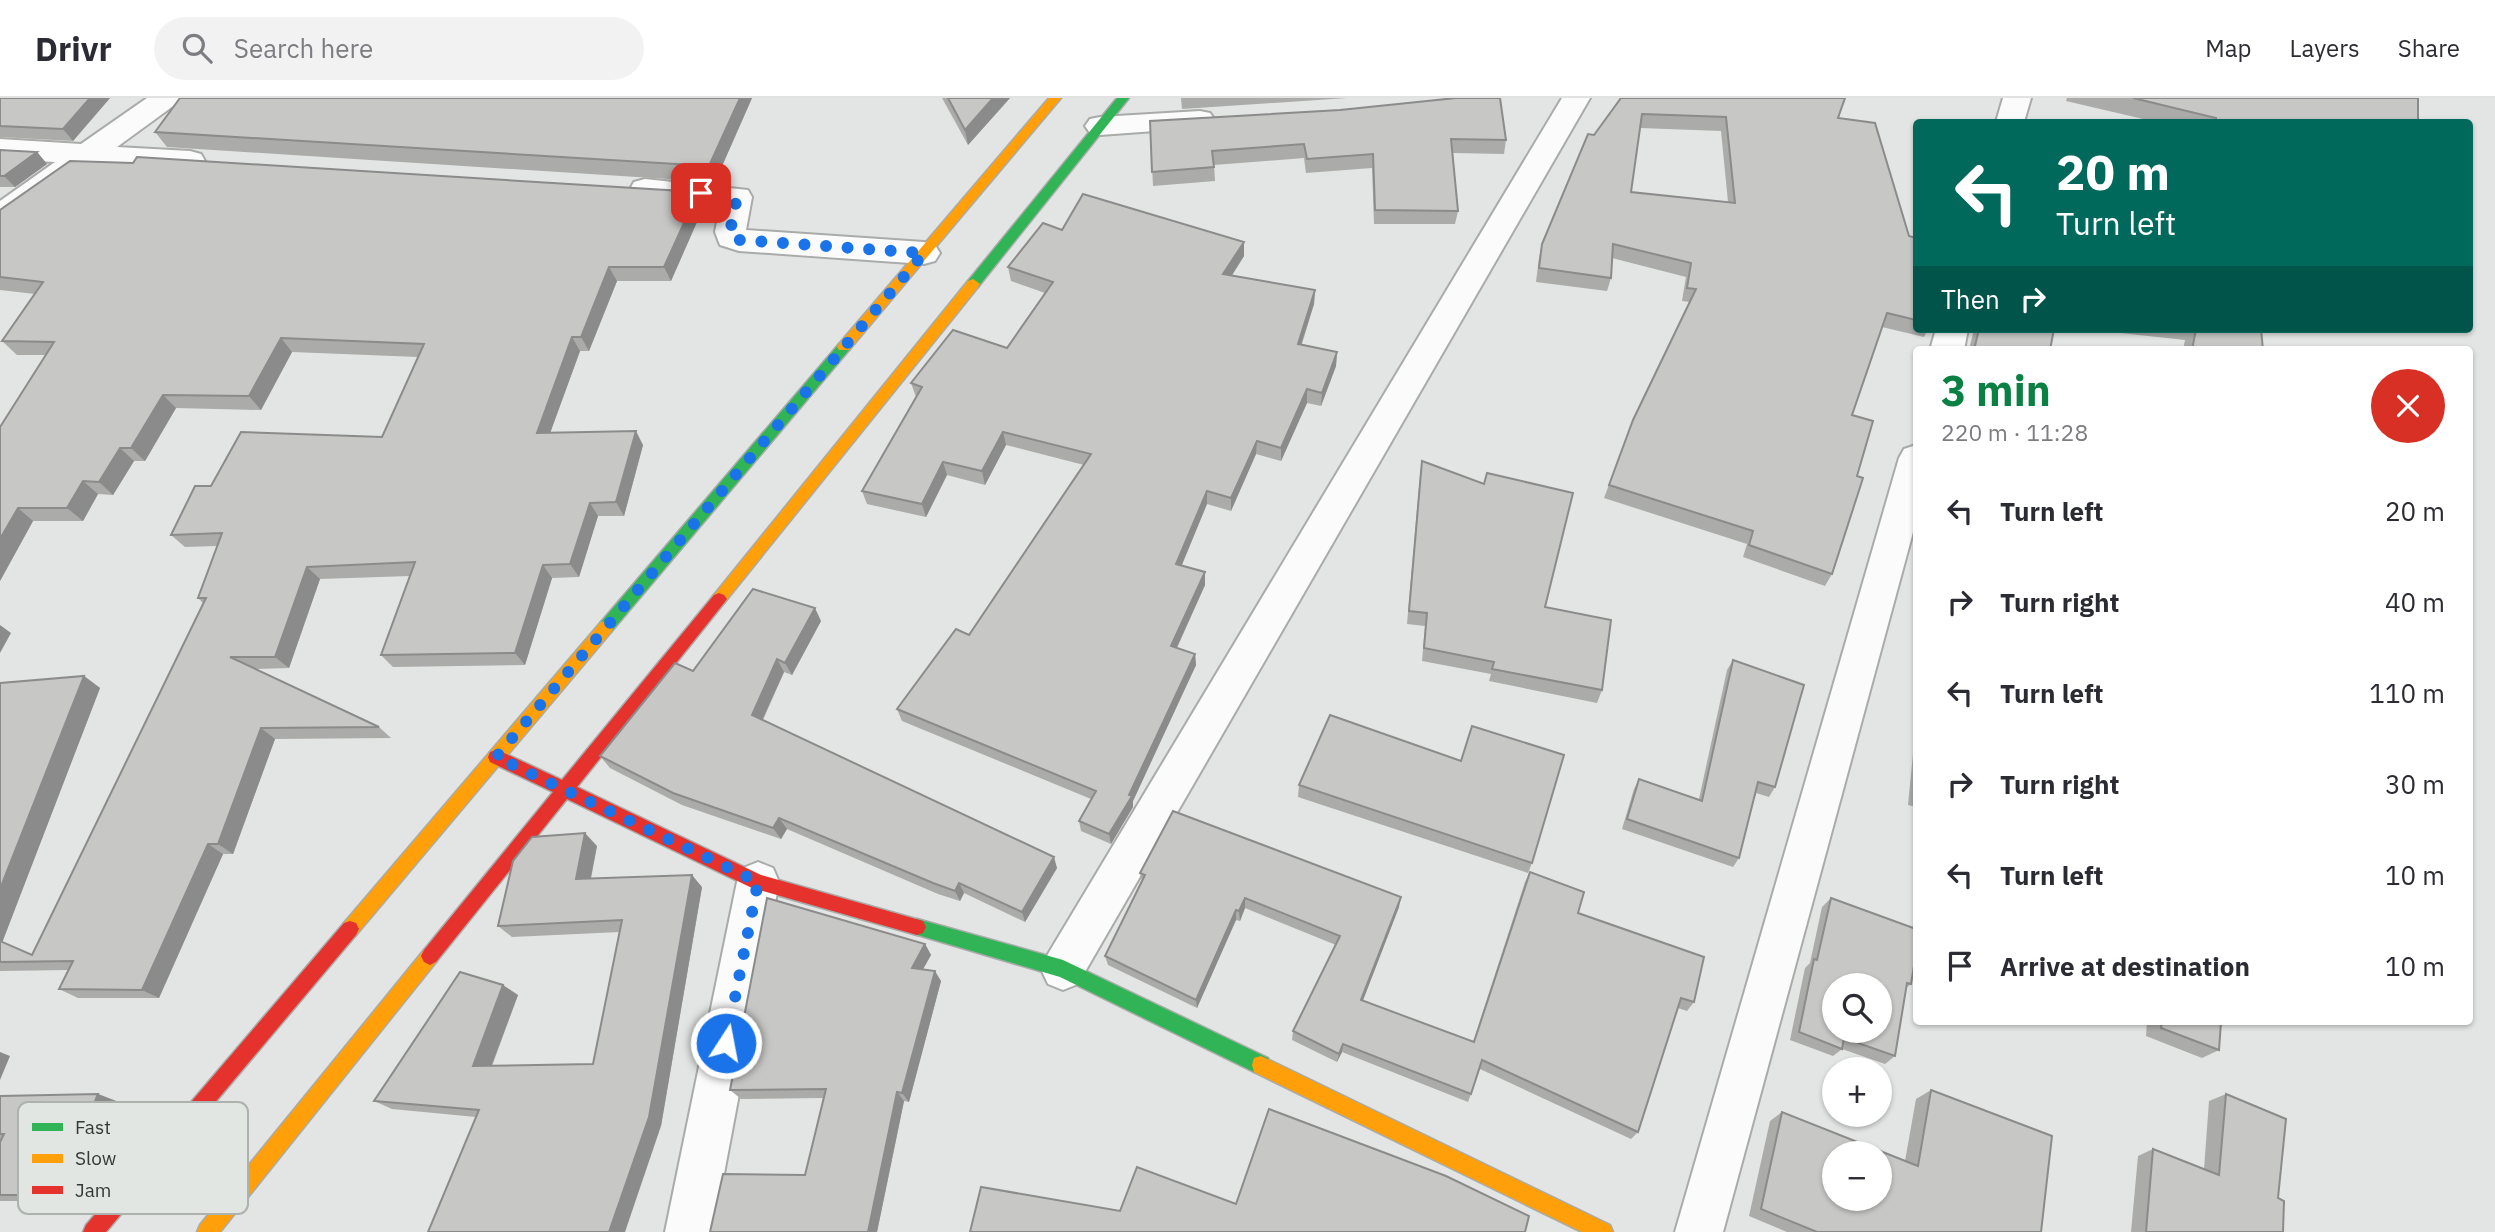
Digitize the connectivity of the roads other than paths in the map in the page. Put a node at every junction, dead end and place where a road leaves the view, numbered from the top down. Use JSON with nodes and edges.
{"nodes":[{"id":1,"x":166,"y":98,"type":"edge"},
{"id":2,"x":1055,"y":98,"type":"edge"},
{"id":3,"x":1123,"y":98,"type":"edge"},
{"id":4,"x":1576,"y":98,"type":"edge"},
{"id":5,"x":2017,"y":98,"type":"edge"},
{"id":6,"x":1233,"y":118,"type":"edge"},
{"id":7,"x":2011,"y":119,"type":"edge"},
{"id":8,"x":1100,"y":126,"type":"junction"},
{"id":9,"x":0,"y":149,"type":"edge"},
{"id":10,"x":89,"y":155,"type":"junction"},
{"id":11,"x":214,"y":163,"type":"edge"},
{"id":12,"x":618,"y":188,"type":"edge"},
{"id":13,"x":0,"y":216,"type":"edge"},
{"id":14,"x":924,"y":253,"type":"junction"},
{"id":15,"x":1913,"y":469,"type":"edge"},
{"id":16,"x":496,"y":757,"type":"junction"},
{"id":17,"x":564,"y":789,"type":"junction"},
{"id":18,"x":758,"y":882,"type":"junction"},
{"id":19,"x":1063,"y":969,"type":"junction"},
{"id":20,"x":203,"y":1102,"type":"edge"},
{"id":21,"x":248,"y":1181,"type":"edge"},
{"id":22,"x":108,"y":1214,"type":"edge"},
{"id":23,"x":222,"y":1214,"type":"edge"},
{"id":24,"x":93,"y":1232,"type":"edge"},
{"id":25,"x":207,"y":1232,"type":"edge"},
{"id":26,"x":689,"y":1232,"type":"edge"},
{"id":27,"x":1604,"y":1232,"type":"edge"},
{"id":28,"x":1699,"y":1232,"type":"edge"}],
"edges":[{"from":1,"to":10,"type":"street"},
{"from":2,"to":14,"type":"street"},
{"from":3,"to":8,"type":"street"},
{"from":4,"to":19,"type":"street"},
{"from":5,"to":7,"type":"street"},
{"from":6,"to":8,"type":"street"},
{"from":8,"to":17,"type":"street"},
{"from":9,"to":10,"type":"street"},
{"from":10,"to":11,"type":"street"},
{"from":10,"to":13,"type":"street"},
{"from":12,"to":14,"type":"street"},
{"from":14,"to":16,"type":"street"},
{"from":15,"to":28,"type":"street"},
{"from":16,"to":17,"type":"street"},
{"from":16,"to":20,"type":"street"},
{"from":17,"to":18,"type":"street"},
{"from":17,"to":21,"type":"street"},
{"from":18,"to":19,"type":"street"},
{"from":18,"to":26,"type":"street"},
{"from":19,"to":27,"type":"street"},
{"from":22,"to":24,"type":"street"},
{"from":23,"to":25,"type":"street"}]}
